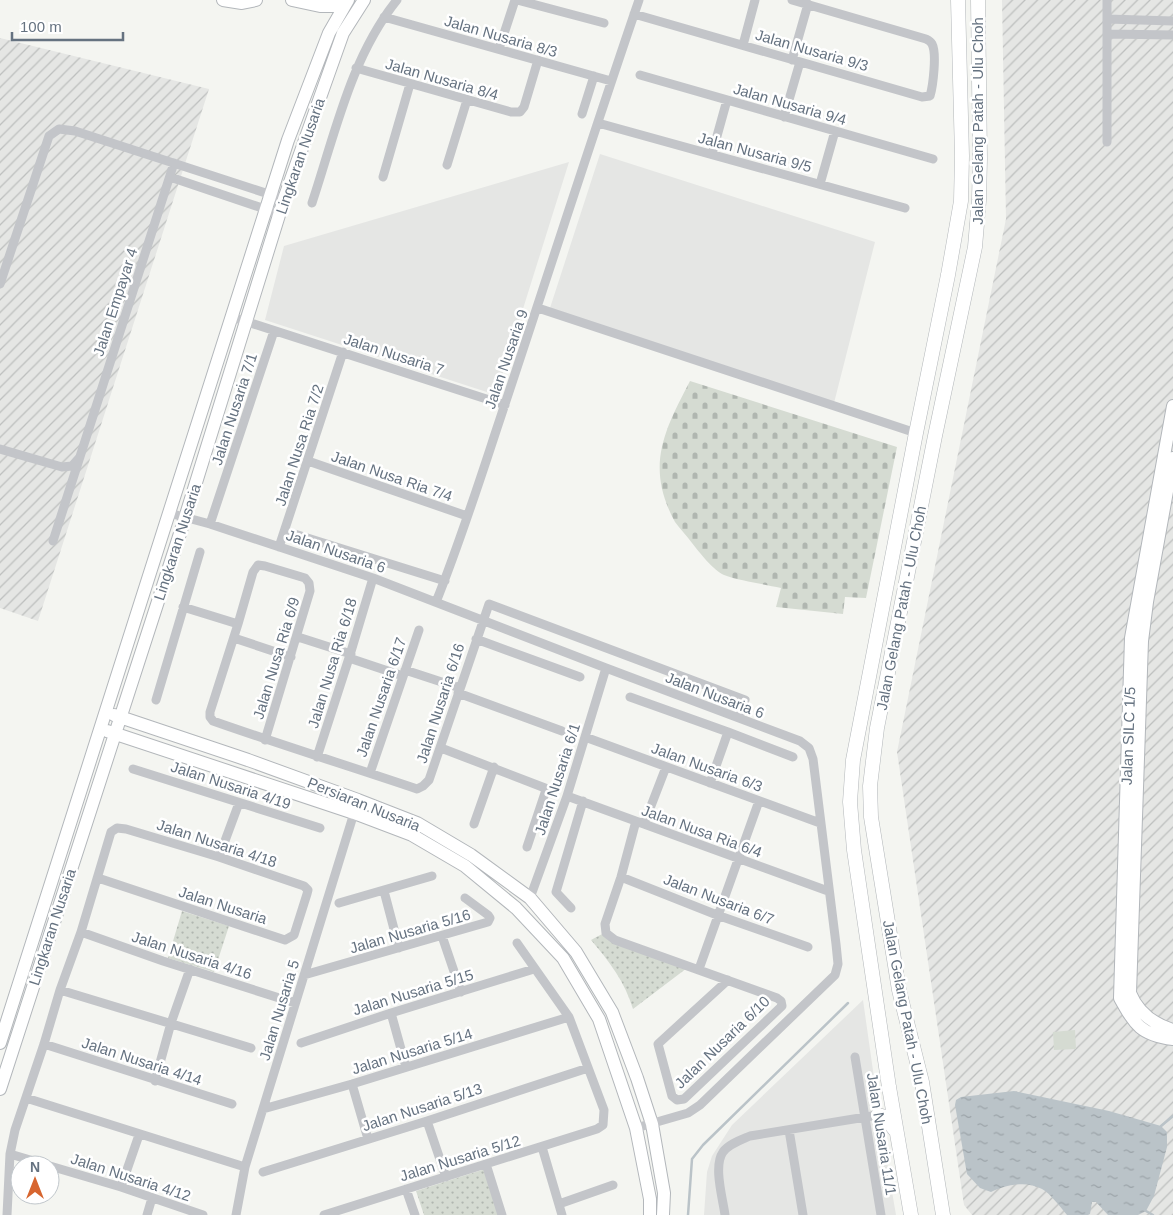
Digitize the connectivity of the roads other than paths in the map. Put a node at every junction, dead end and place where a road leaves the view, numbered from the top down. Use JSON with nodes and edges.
{"nodes":[{"id":1,"x":223,"y":0,"type":"edge"},
{"id":2,"x":256,"y":0,"type":"edge"},
{"id":3,"x":292,"y":0,"type":"edge"},
{"id":4,"x":364,"y":0,"type":"edge"},
{"id":5,"x":397,"y":0,"type":"edge"},
{"id":6,"x":516,"y":0,"type":"edge"},
{"id":7,"x":639,"y":0,"type":"edge"},
{"id":8,"x":755,"y":0,"type":"edge"},
{"id":9,"x":792,"y":0,"type":"edge"},
{"id":10,"x":958,"y":0,"type":"edge"},
{"id":11,"x":978,"y":0,"type":"edge"},
{"id":12,"x":1108,"y":0,"type":"edge"},
{"id":13,"x":346,"y":3,"type":"edge"},
{"id":14,"x":805,"y":3,"type":"edge"},
{"id":15,"x":313,"y":5,"type":"junction"},
{"id":16,"x":634,"y":14,"type":"junction"},
{"id":17,"x":384,"y":17,"type":"junction"},
{"id":18,"x":1107,"y":19,"type":"junction"},
{"id":19,"x":1151,"y":20,"type":"junction"},
{"id":20,"x":1173,"y":21,"type":"edge"},
{"id":21,"x":604,"y":23,"type":"dead end"},
{"id":22,"x":329,"y":33,"type":"junction"},
{"id":23,"x":1107,"y":34,"type":"junction"},
{"id":24,"x":1151,"y":35,"type":"junction"},
{"id":25,"x":1173,"y":36,"type":"edge"},
{"id":26,"x":743,"y":45,"type":"junction"},
{"id":27,"x":499,"y":49,"type":"junction"},
{"id":28,"x":538,"y":60,"type":"junction"},
{"id":29,"x":796,"y":61,"type":"junction"},
{"id":30,"x":356,"y":68,"type":"junction"},
{"id":31,"x":640,"y":75,"type":"dead end"},
{"id":32,"x":594,"y":76,"type":"junction"},
{"id":33,"x":611,"y":81,"type":"junction"},
{"id":34,"x":410,"y":84,"type":"junction"},
{"id":35,"x":467,"y":100,"type":"junction"},
{"id":36,"x":727,"y":100,"type":"junction"},
{"id":37,"x":582,"y":114,"type":"dead end"},
{"id":38,"x":784,"y":117,"type":"junction"},
{"id":39,"x":598,"y":123,"type":"junction"},
{"id":40,"x":835,"y":131,"type":"junction"},
{"id":41,"x":1107,"y":142,"type":"dead end"},
{"id":42,"x":712,"y":154,"type":"junction"},
{"id":43,"x":933,"y":159,"type":"dead end"},
{"id":44,"x":174,"y":163,"type":"junction"},
{"id":45,"x":447,"y":165,"type":"dead end"},
{"id":46,"x":170,"y":177,"type":"junction"},
{"id":47,"x":383,"y":177,"type":"dead end"},
{"id":48,"x":820,"y":184,"type":"junction"},
{"id":49,"x":270,"y":195,"type":"junction"},
{"id":50,"x":284,"y":200,"type":"junction"},
{"id":51,"x":312,"y":203,"type":"dead end"},
{"id":52,"x":905,"y":208,"type":"dead end"},
{"id":53,"x":265,"y":209,"type":"junction"},
{"id":54,"x":280,"y":214,"type":"junction"},
{"id":55,"x":0,"y":284,"type":"edge"},
{"id":56,"x":538,"y":308,"type":"junction"},
{"id":57,"x":232,"y":316,"type":"junction"},
{"id":58,"x":247,"y":322,"type":"junction"},
{"id":59,"x":274,"y":331,"type":"junction"},
{"id":60,"x":343,"y":352,"type":"junction"},
{"id":61,"x":505,"y":405,"type":"junction"},
{"id":62,"x":1173,"y":406,"type":"edge"},
{"id":63,"x":916,"y":433,"type":"junction"},
{"id":64,"x":0,"y":449,"type":"edge"},
{"id":65,"x":83,"y":450,"type":"junction"},
{"id":66,"x":1173,"y":458,"type":"edge"},
{"id":67,"x":308,"y":461,"type":"junction"},
{"id":68,"x":169,"y":513,"type":"junction"},
{"id":69,"x":468,"y":516,"type":"junction"},
{"id":70,"x":185,"y":518,"type":"junction"},
{"id":71,"x":210,"y":524,"type":"junction"},
{"id":72,"x":285,"y":531,"type":"junction"},
{"id":73,"x":53,"y":541,"type":"dead end"},
{"id":74,"x":279,"y":547,"type":"junction"},
{"id":75,"x":200,"y":552,"type":"dead end"},
{"id":76,"x":373,"y":578,"type":"junction"},
{"id":77,"x":445,"y":581,"type":"junction"},
{"id":78,"x":436,"y":602,"type":"junction"},
{"id":79,"x":183,"y":607,"type":"junction"},
{"id":80,"x":484,"y":620,"type":"junction"},
{"id":81,"x":238,"y":624,"type":"junction"},
{"id":82,"x":419,"y":630,"type":"dead end"},
{"id":83,"x":298,"y":637,"type":"junction"},
{"id":84,"x":234,"y":638,"type":"junction"},
{"id":85,"x":476,"y":639,"type":"junction"},
{"id":86,"x":350,"y":656,"type":"junction"},
{"id":87,"x":291,"y":657,"type":"junction"},
{"id":88,"x":606,"y":668,"type":"junction"},
{"id":89,"x":404,"y":673,"type":"junction"},
{"id":90,"x":580,"y":676,"type":"dead end"},
{"id":91,"x":459,"y":691,"type":"junction"},
{"id":92,"x":630,"y":697,"type":"dead end"},
{"id":93,"x":156,"y":700,"type":"dead end"},
{"id":94,"x":106,"y":713,"type":"junction"},
{"id":95,"x":120,"y":717,"type":"junction"},
{"id":96,"x":739,"y":718,"type":"junction"},
{"id":97,"x":101,"y":729,"type":"junction"},
{"id":98,"x":562,"y":731,"type":"dead end"},
{"id":99,"x":728,"y":732,"type":"junction"},
{"id":100,"x":114,"y":733,"type":"junction"},
{"id":101,"x":584,"y":737,"type":"junction"},
{"id":102,"x":265,"y":740,"type":"junction"},
{"id":103,"x":441,"y":748,"type":"junction"},
{"id":104,"x":317,"y":757,"type":"junction"},
{"id":105,"x":793,"y":757,"type":"dead end"},
{"id":106,"x":494,"y":767,"type":"junction"},
{"id":107,"x":666,"y":767,"type":"junction"},
{"id":108,"x":133,"y":769,"type":"dead end"},
{"id":109,"x":370,"y":773,"type":"junction"},
{"id":110,"x":710,"y":783,"type":"junction"},
{"id":111,"x":567,"y":796,"type":"junction"},
{"id":112,"x":358,"y":800,"type":"junction"},
{"id":113,"x":759,"y":801,"type":"junction"},
{"id":114,"x":583,"y":802,"type":"junction"},
{"id":115,"x":239,"y":803,"type":"junction"},
{"id":116,"x":354,"y":813,"type":"junction"},
{"id":117,"x":640,"y":823,"type":"junction"},
{"id":118,"x":820,"y":823,"type":"junction"},
{"id":119,"x":474,"y":824,"type":"dead end"},
{"id":120,"x":320,"y":828,"type":"dead end"},
{"id":121,"x":527,"y":847,"type":"dead end"},
{"id":122,"x":219,"y":857,"type":"junction"},
{"id":123,"x":737,"y":858,"type":"junction"},
{"id":124,"x":432,"y":876,"type":"dead end"},
{"id":125,"x":621,"y":877,"type":"junction"},
{"id":126,"x":98,"y":878,"type":"junction"},
{"id":127,"x":308,"y":890,"type":"joint"},
{"id":128,"x":384,"y":891,"type":"junction"},
{"id":129,"x":828,"y":891,"type":"junction"},
{"id":130,"x":465,"y":898,"type":"dead end"},
{"id":131,"x":530,"y":898,"type":"junction"},
{"id":132,"x":339,"y":903,"type":"dead end"},
{"id":133,"x":570,"y":908,"type":"dead end"},
{"id":134,"x":717,"y":915,"type":"junction"},
{"id":135,"x":81,"y":932,"type":"junction"},
{"id":136,"x":442,"y":936,"type":"junction"},
{"id":137,"x":517,"y":944,"type":"dead end"},
{"id":138,"x":808,"y":947,"type":"dead end"},
{"id":139,"x":399,"y":948,"type":"junction"},
{"id":140,"x":190,"y":969,"type":"junction"},
{"id":141,"x":534,"y":969,"type":"junction"},
{"id":142,"x":698,"y":969,"type":"junction"},
{"id":143,"x":304,"y":976,"type":"junction"},
{"id":144,"x":728,"y":980,"type":"junction"},
{"id":145,"x":60,"y":990,"type":"junction"},
{"id":146,"x":461,"y":992,"type":"junction"},
{"id":147,"x":295,"y":1003,"type":"junction"},
{"id":148,"x":391,"y":1013,"type":"junction"},
{"id":149,"x":569,"y":1017,"type":"junction"},
{"id":150,"x":171,"y":1023,"type":"junction"},
{"id":151,"x":1173,"y":1030,"type":"edge"},
{"id":152,"x":1173,"y":1039,"type":"edge"},
{"id":153,"x":0,"y":1043,"type":"edge"},
{"id":154,"x":301,"y":1043,"type":"dead end"},
{"id":155,"x":44,"y":1044,"type":"junction"},
{"id":156,"x":251,"y":1048,"type":"dead end"},
{"id":157,"x":855,"y":1057,"type":"dead end"},
{"id":158,"x":406,"y":1067,"type":"junction"},
{"id":159,"x":588,"y":1068,"type":"junction"},
{"id":160,"x":155,"y":1081,"type":"junction"},
{"id":161,"x":352,"y":1084,"type":"junction"},
{"id":162,"x":889,"y":1087,"type":"junction"},
{"id":163,"x":0,"y":1089,"type":"edge"},
{"id":164,"x":26,"y":1098,"type":"junction"},
{"id":165,"x":232,"y":1104,"type":"dead end"},
{"id":166,"x":263,"y":1109,"type":"junction"},
{"id":167,"x":872,"y":1116,"type":"junction"},
{"id":168,"x":427,"y":1121,"type":"junction"},
{"id":169,"x":652,"y":1124,"type":"junction"},
{"id":170,"x":636,"y":1128,"type":"junction"},
{"id":171,"x":789,"y":1130,"type":"junction"},
{"id":172,"x":139,"y":1135,"type":"junction"},
{"id":173,"x":368,"y":1139,"type":"junction"},
{"id":174,"x":899,"y":1143,"type":"junction"},
{"id":175,"x":542,"y":1147,"type":"junction"},
{"id":176,"x":10,"y":1154,"type":"junction"},
{"id":177,"x":13,"y":1155,"type":"edge"},
{"id":178,"x":935,"y":1159,"type":"junction"},
{"id":179,"x":486,"y":1164,"type":"junction"},
{"id":180,"x":245,"y":1167,"type":"junction"},
{"id":181,"x":60,"y":1169,"type":"edge"},
{"id":182,"x":263,"y":1172,"type":"dead end"},
{"id":183,"x":446,"y":1177,"type":"junction"},
{"id":184,"x":613,"y":1185,"type":"dead end"},
{"id":185,"x":121,"y":1187,"type":"junction"},
{"id":186,"x":406,"y":1189,"type":"junction"},
{"id":187,"x":152,"y":1198,"type":"junction"},
{"id":188,"x":559,"y":1204,"type":"junction"},
{"id":189,"x":355,"y":1210,"type":"edge"},
{"id":190,"x":8,"y":1215,"type":"edge"},
{"id":191,"x":147,"y":1215,"type":"edge"},
{"id":192,"x":203,"y":1215,"type":"edge"},
{"id":193,"x":236,"y":1215,"type":"edge"},
{"id":194,"x":324,"y":1215,"type":"edge"},
{"id":195,"x":415,"y":1215,"type":"edge"},
{"id":196,"x":502,"y":1215,"type":"edge"},
{"id":197,"x":562,"y":1215,"type":"edge"},
{"id":198,"x":650,"y":1215,"type":"edge"},
{"id":199,"x":663,"y":1215,"type":"edge"},
{"id":200,"x":725,"y":1215,"type":"edge"},
{"id":201,"x":803,"y":1215,"type":"edge"},
{"id":202,"x":881,"y":1215,"type":"edge"},
{"id":203,"x":911,"y":1215,"type":"edge"},
{"id":204,"x":944,"y":1215,"type":"edge"},
{"id":205,"x":949,"y":1215,"type":"edge"}],
"edges":[{"from":1,"to":2,"type":"street"},
{"from":3,"to":15,"type":"street"},
{"from":4,"to":50,"type":"street","name":"Lingkaran Nusaria"},
{"from":5,"to":17,"type":"street"},
{"from":6,"to":21,"type":"street"},
{"from":6,"to":27,"type":"street"},
{"from":7,"to":16,"type":"street"},
{"from":8,"to":26,"type":"street"},
{"from":9,"to":14,"type":"street"},
{"from":10,"to":63,"type":"main road","name":"Jalan Gelang Patah - Ulu Choh"},
{"from":11,"to":178,"type":"main road","name":"Jalan Gelang Patah - Ulu Choh"},
{"from":12,"to":18,"type":"street"},
{"from":13,"to":15,"type":"street"},
{"from":13,"to":22,"type":"street","name":"Lingkaran Nusaria"},
{"from":14,"to":29,"type":"street"},
{"from":14,"to":29,"type":"street","name":"Jalan Nusaria 9/3"},
{"from":15,"to":22,"type":"street"},
{"from":16,"to":26,"type":"street","name":"Jalan Nusaria 9/3"},
{"from":16,"to":33,"type":"street"},
{"from":17,"to":27,"type":"street","name":"Jalan Nusaria 8/3"},
{"from":17,"to":30,"type":"street"},
{"from":18,"to":19,"type":"street"},
{"from":18,"to":23,"type":"street"},
{"from":19,"to":20,"type":"street"},
{"from":19,"to":24,"type":"street"},
{"from":22,"to":49,"type":"street","name":"Lingkaran Nusaria"},
{"from":23,"to":24,"type":"street"},
{"from":23,"to":41,"type":"street"},
{"from":24,"to":25,"type":"street"},
{"from":26,"to":29,"type":"street","name":"Jalan Nusaria 9/3"},
{"from":27,"to":28,"type":"street","name":"Jalan Nusaria 8/3"},
{"from":28,"to":32,"type":"street","name":"Jalan Nusaria 8/3"},
{"from":28,"to":35,"type":"street","name":"Jalan Nusaria 8/4"},
{"from":29,"to":38,"type":"street"},
{"from":30,"to":34,"type":"street","name":"Jalan Nusaria 8/4"},
{"from":30,"to":51,"type":"street"},
{"from":31,"to":36,"type":"street","name":"Jalan Nusaria 9/4"},
{"from":32,"to":33,"type":"street","name":"Jalan Nusaria 8/3"},
{"from":32,"to":37,"type":"street"},
{"from":33,"to":39,"type":"street"},
{"from":34,"to":35,"type":"street","name":"Jalan Nusaria 8/4"},
{"from":34,"to":47,"type":"street"},
{"from":35,"to":45,"type":"street"},
{"from":36,"to":38,"type":"street","name":"Jalan Nusaria 9/4"},
{"from":36,"to":42,"type":"street"},
{"from":38,"to":40,"type":"street","name":"Jalan Nusaria 9/4"},
{"from":39,"to":42,"type":"street","name":"Jalan Nusaria 9/5"},
{"from":39,"to":56,"type":"street","name":"Jalan Nusaria 9"},
{"from":40,"to":43,"type":"street","name":"Jalan Nusaria 9/4"},
{"from":40,"to":48,"type":"street"},
{"from":42,"to":48,"type":"street","name":"Jalan Nusaria 9/5"},
{"from":44,"to":46,"type":"street","name":"Jalan Empayar 4"},
{"from":44,"to":49,"type":"street"},
{"from":44,"to":55,"type":"street"},
{"from":46,"to":53,"type":"street"},
{"from":46,"to":65,"type":"street","name":"Jalan Empayar 4"},
{"from":48,"to":52,"type":"street","name":"Jalan Nusaria 9/5"},
{"from":49,"to":50,"type":"street"},
{"from":49,"to":53,"type":"street","name":"Lingkaran Nusaria"},
{"from":50,"to":54,"type":"street","name":"Lingkaran Nusaria"},
{"from":53,"to":54,"type":"street"},
{"from":53,"to":57,"type":"street","name":"Lingkaran Nusaria"},
{"from":54,"to":58,"type":"street","name":"Lingkaran Nusaria"},
{"from":56,"to":61,"type":"street","name":"Jalan Nusaria 9"},
{"from":56,"to":63,"type":"street"},
{"from":57,"to":58,"type":"street","name":"Jalan Nusaria 7"},
{"from":57,"to":68,"type":"street","name":"Lingkaran Nusaria"},
{"from":58,"to":59,"type":"street","name":"Jalan Nusaria 7"},
{"from":58,"to":70,"type":"street","name":"Lingkaran Nusaria"},
{"from":59,"to":60,"type":"street","name":"Jalan Nusaria 7"},
{"from":59,"to":71,"type":"street","name":"Jalan Nusaria 7/1"},
{"from":60,"to":61,"type":"street","name":"Jalan Nusaria 7"},
{"from":60,"to":67,"type":"street","name":"Jalan Nusa Ria 7/2"},
{"from":61,"to":69,"type":"street","name":"Jalan Nusaria 9"},
{"from":62,"to":152,"type":"street","name":"Jalan SILC 1/5"},
{"from":63,"to":162,"type":"main road","name":"Jalan Gelang Patah - Ulu Choh"},
{"from":64,"to":65,"type":"street"},
{"from":65,"to":73,"type":"street","name":"Jalan Empayar 4"},
{"from":66,"to":151,"type":"street","name":"Jalan SILC 1/5"},
{"from":67,"to":69,"type":"street","name":"Jalan Nusa Ria 7/4"},
{"from":67,"to":72,"type":"street","name":"Jalan Nusa Ria 7/2"},
{"from":68,"to":70,"type":"street","name":"Jalan Nusaria 6"},
{"from":68,"to":94,"type":"street","name":"Lingkaran Nusaria"},
{"from":69,"to":77,"type":"street","name":"Jalan Nusaria 9"},
{"from":70,"to":71,"type":"street","name":"Jalan Nusaria 6"},
{"from":70,"to":95,"type":"street","name":"Lingkaran Nusaria"},
{"from":71,"to":74,"type":"street","name":"Jalan Nusaria 6"},
{"from":72,"to":74,"type":"street","name":"Jalan Nusa Ria 7/2"},
{"from":72,"to":77,"type":"street"},
{"from":74,"to":76,"type":"street","name":"Jalan Nusaria 6"},
{"from":75,"to":79,"type":"street"},
{"from":76,"to":78,"type":"street","name":"Jalan Nusaria 6"},
{"from":76,"to":86,"type":"street","name":"Jalan Nusa Ria 6/18"},
{"from":77,"to":78,"type":"street","name":"Jalan Nusaria 9"},
{"from":78,"to":80,"type":"street","name":"Jalan Nusaria 6"},
{"from":79,"to":81,"type":"street"},
{"from":79,"to":93,"type":"street"},
{"from":80,"to":85,"type":"street","name":"Jalan Nusaria 6/16"},
{"from":80,"to":88,"type":"street","name":"Jalan Nusaria 6"},
{"from":80,"to":96,"type":"street"},
{"from":81,"to":83,"type":"street","name":"Jalan Nusa Ria 6/9"},
{"from":81,"to":84,"type":"street"},
{"from":82,"to":89,"type":"street","name":"Jalan Nusaria 6/17"},
{"from":83,"to":86,"type":"street"},
{"from":83,"to":87,"type":"street","name":"Jalan Nusa Ria 6/9"},
{"from":84,"to":87,"type":"street"},
{"from":84,"to":102,"type":"street"},
{"from":85,"to":90,"type":"street"},
{"from":85,"to":91,"type":"street","name":"Jalan Nusaria 6/16"},
{"from":86,"to":89,"type":"street"},
{"from":86,"to":104,"type":"street","name":"Jalan Nusa Ria 6/18"},
{"from":87,"to":102,"type":"street","name":"Jalan Nusa Ria 6/9"},
{"from":88,"to":96,"type":"street","name":"Jalan Nusaria 6"},
{"from":88,"to":101,"type":"street","name":"Jalan Nusaria 6/1"},
{"from":89,"to":91,"type":"street"},
{"from":89,"to":109,"type":"street","name":"Jalan Nusaria 6/17"},
{"from":91,"to":98,"type":"street"},
{"from":91,"to":103,"type":"street","name":"Jalan Nusaria 6/16"},
{"from":92,"to":99,"type":"street"},
{"from":94,"to":95,"type":"street","name":"Persiaran Nusaria"},
{"from":94,"to":97,"type":"street","name":"Lingkaran Nusaria"},
{"from":95,"to":100,"type":"street","name":"Lingkaran Nusaria"},
{"from":95,"to":112,"type":"street","name":"Persiaran Nusaria"},
{"from":96,"to":118,"type":"street","name":"Jalan Nusaria 6"},
{"from":97,"to":100,"type":"street","name":"Persiaran Nusaria"},
{"from":97,"to":153,"type":"street","name":"Lingkaran Nusaria"},
{"from":99,"to":105,"type":"street"},
{"from":99,"to":110,"type":"street"},
{"from":100,"to":116,"type":"street","name":"Persiaran Nusaria"},
{"from":100,"to":163,"type":"street","name":"Lingkaran Nusaria"},
{"from":101,"to":107,"type":"street","name":"Jalan Nusaria 6/3"},
{"from":101,"to":111,"type":"street","name":"Jalan Nusaria 6/1"},
{"from":102,"to":104,"type":"street"},
{"from":103,"to":106,"type":"street"},
{"from":103,"to":109,"type":"street","name":"Jalan Nusaria 6/16"},
{"from":104,"to":109,"type":"street"},
{"from":106,"to":119,"type":"street"},
{"from":106,"to":121,"type":"street"},
{"from":107,"to":110,"type":"street","name":"Jalan Nusaria 6/3"},
{"from":107,"to":117,"type":"street"},
{"from":108,"to":115,"type":"street","name":"Jalan Nusaria 4/19"},
{"from":110,"to":113,"type":"street","name":"Jalan Nusaria 6/3"},
{"from":111,"to":114,"type":"street","name":"Jalan Nusa Ria 6/4"},
{"from":111,"to":131,"type":"street","name":"Jalan Nusaria 6/1"},
{"from":112,"to":116,"type":"street"},
{"from":112,"to":131,"type":"street","name":"Persiaran Nusaria"},
{"from":113,"to":118,"type":"street","name":"Jalan Nusaria 6/3"},
{"from":113,"to":123,"type":"street"},
{"from":114,"to":117,"type":"street","name":"Jalan Nusa Ria 6/4"},
{"from":114,"to":133,"type":"street"},
{"from":115,"to":120,"type":"street","name":"Jalan Nusaria 4/19"},
{"from":115,"to":122,"type":"street"},
{"from":116,"to":143,"type":"street","name":"Jalan Nusaria 5"},
{"from":116,"to":170,"type":"street","name":"Persiaran Nusaria"},
{"from":117,"to":123,"type":"street","name":"Jalan Nusa Ria 6/4"},
{"from":117,"to":125,"type":"street"},
{"from":118,"to":129,"type":"street","name":"Jalan Nusaria 6"},
{"from":122,"to":126,"type":"street","name":"Jalan Nusaria 4/18"},
{"from":122,"to":127,"type":"street","name":"Jalan Nusaria 4/18"},
{"from":123,"to":129,"type":"street","name":"Jalan Nusa Ria 6/4"},
{"from":123,"to":134,"type":"street"},
{"from":124,"to":128,"type":"street"},
{"from":125,"to":134,"type":"street","name":"Jalan Nusaria 6/7"},
{"from":125,"to":142,"type":"street"},
{"from":126,"to":127,"type":"street","name":"Jalan Nusaria"},
{"from":126,"to":135,"type":"street"},
{"from":128,"to":132,"type":"street"},
{"from":128,"to":139,"type":"street"},
{"from":129,"to":169,"type":"street","name":"Jalan Nusaria 6"},
{"from":130,"to":136,"type":"street","name":"Jalan Nusaria 5/16"},
{"from":131,"to":169,"type":"street","name":"Persiaran Nusaria"},
{"from":134,"to":138,"type":"street","name":"Jalan Nusaria 6/7"},
{"from":134,"to":142,"type":"street"},
{"from":135,"to":140,"type":"street","name":"Jalan Nusaria 4/16"},
{"from":135,"to":145,"type":"street"},
{"from":136,"to":139,"type":"street","name":"Jalan Nusaria 5/16"},
{"from":136,"to":146,"type":"street"},
{"from":137,"to":141,"type":"street"},
{"from":139,"to":143,"type":"street","name":"Jalan Nusaria 5/16"},
{"from":140,"to":147,"type":"street","name":"Jalan Nusaria 4/16"},
{"from":140,"to":150,"type":"street"},
{"from":141,"to":146,"type":"street","name":"Jalan Nusaria 5/15"},
{"from":141,"to":149,"type":"street"},
{"from":142,"to":144,"type":"street"},
{"from":143,"to":147,"type":"street","name":"Jalan Nusaria 5"},
{"from":144,"to":144,"type":"street","name":"Jalan Nusaria 6/10"},
{"from":145,"to":150,"type":"street"},
{"from":145,"to":155,"type":"street"},
{"from":146,"to":148,"type":"street","name":"Jalan Nusaria 5/15"},
{"from":147,"to":166,"type":"street","name":"Jalan Nusaria 5"},
{"from":148,"to":154,"type":"street","name":"Jalan Nusaria 5/15"},
{"from":148,"to":158,"type":"street"},
{"from":149,"to":158,"type":"street","name":"Jalan Nusaria 5/14"},
{"from":149,"to":159,"type":"street"},
{"from":150,"to":156,"type":"street"},
{"from":150,"to":160,"type":"street"},
{"from":155,"to":160,"type":"street","name":"Jalan Nusaria 4/14"},
{"from":155,"to":164,"type":"street"},
{"from":157,"to":167,"type":"street","name":"Jalan Nusaria 11/1"},
{"from":158,"to":161,"type":"street","name":"Jalan Nusaria 5/14"},
{"from":159,"to":168,"type":"street","name":"Jalan Nusaria 5/13"},
{"from":159,"to":175,"type":"street","name":"Jalan Nusaria 5/12"},
{"from":160,"to":165,"type":"street","name":"Jalan Nusaria 4/14"},
{"from":161,"to":166,"type":"street","name":"Jalan Nusaria 5/14"},
{"from":161,"to":173,"type":"street"},
{"from":162,"to":167,"type":"main road"},
{"from":162,"to":174,"type":"main road","name":"Jalan Gelang Patah - Ulu Choh"},
{"from":164,"to":172,"type":"street"},
{"from":164,"to":176,"type":"street"},
{"from":166,"to":180,"type":"street","name":"Jalan Nusaria 5"},
{"from":167,"to":171,"type":"street"},
{"from":167,"to":174,"type":"main road"},
{"from":167,"to":202,"type":"street","name":"Jalan Nusaria 11/1"},
{"from":168,"to":173,"type":"street","name":"Jalan Nusaria 5/13"},
{"from":168,"to":183,"type":"street"},
{"from":169,"to":170,"type":"street","name":"Jalan Nusaria 6"},
{"from":169,"to":199,"type":"street","name":"Persiaran Nusaria"},
{"from":170,"to":198,"type":"street","name":"Persiaran Nusaria"},
{"from":171,"to":200,"type":"street"},
{"from":171,"to":201,"type":"street"},
{"from":172,"to":180,"type":"street"},
{"from":172,"to":185,"type":"street"},
{"from":173,"to":182,"type":"street","name":"Jalan Nusaria 5/13"},
{"from":174,"to":203,"type":"main road","name":"Jalan Gelang Patah - Ulu Choh"},
{"from":175,"to":179,"type":"street","name":"Jalan Nusaria 5/12"},
{"from":175,"to":188,"type":"street"},
{"from":176,"to":177,"type":"street","name":"Jalan Nusaria 4/12"},
{"from":176,"to":190,"type":"street"},
{"from":178,"to":204,"type":"main road","name":"Jalan Gelang Patah - Ulu Choh"},
{"from":178,"to":205,"type":"main road"},
{"from":179,"to":183,"type":"street","name":"Jalan Nusaria 5/12"},
{"from":179,"to":196,"type":"street"},
{"from":180,"to":193,"type":"street","name":"Jalan Nusaria 5"},
{"from":181,"to":185,"type":"street","name":"Jalan Nusaria 4/12"},
{"from":183,"to":186,"type":"street","name":"Jalan Nusaria 5/12"},
{"from":184,"to":188,"type":"street"},
{"from":185,"to":187,"type":"street","name":"Jalan Nusaria 4/12"},
{"from":186,"to":189,"type":"street","name":"Jalan Nusaria 5/12"},
{"from":186,"to":195,"type":"street"},
{"from":187,"to":191,"type":"street"},
{"from":187,"to":192,"type":"street","name":"Jalan Nusaria 4/12"},
{"from":188,"to":197,"type":"street"},
{"from":189,"to":194,"type":"street","name":"Jalan Nusaria 5/12"}]}
